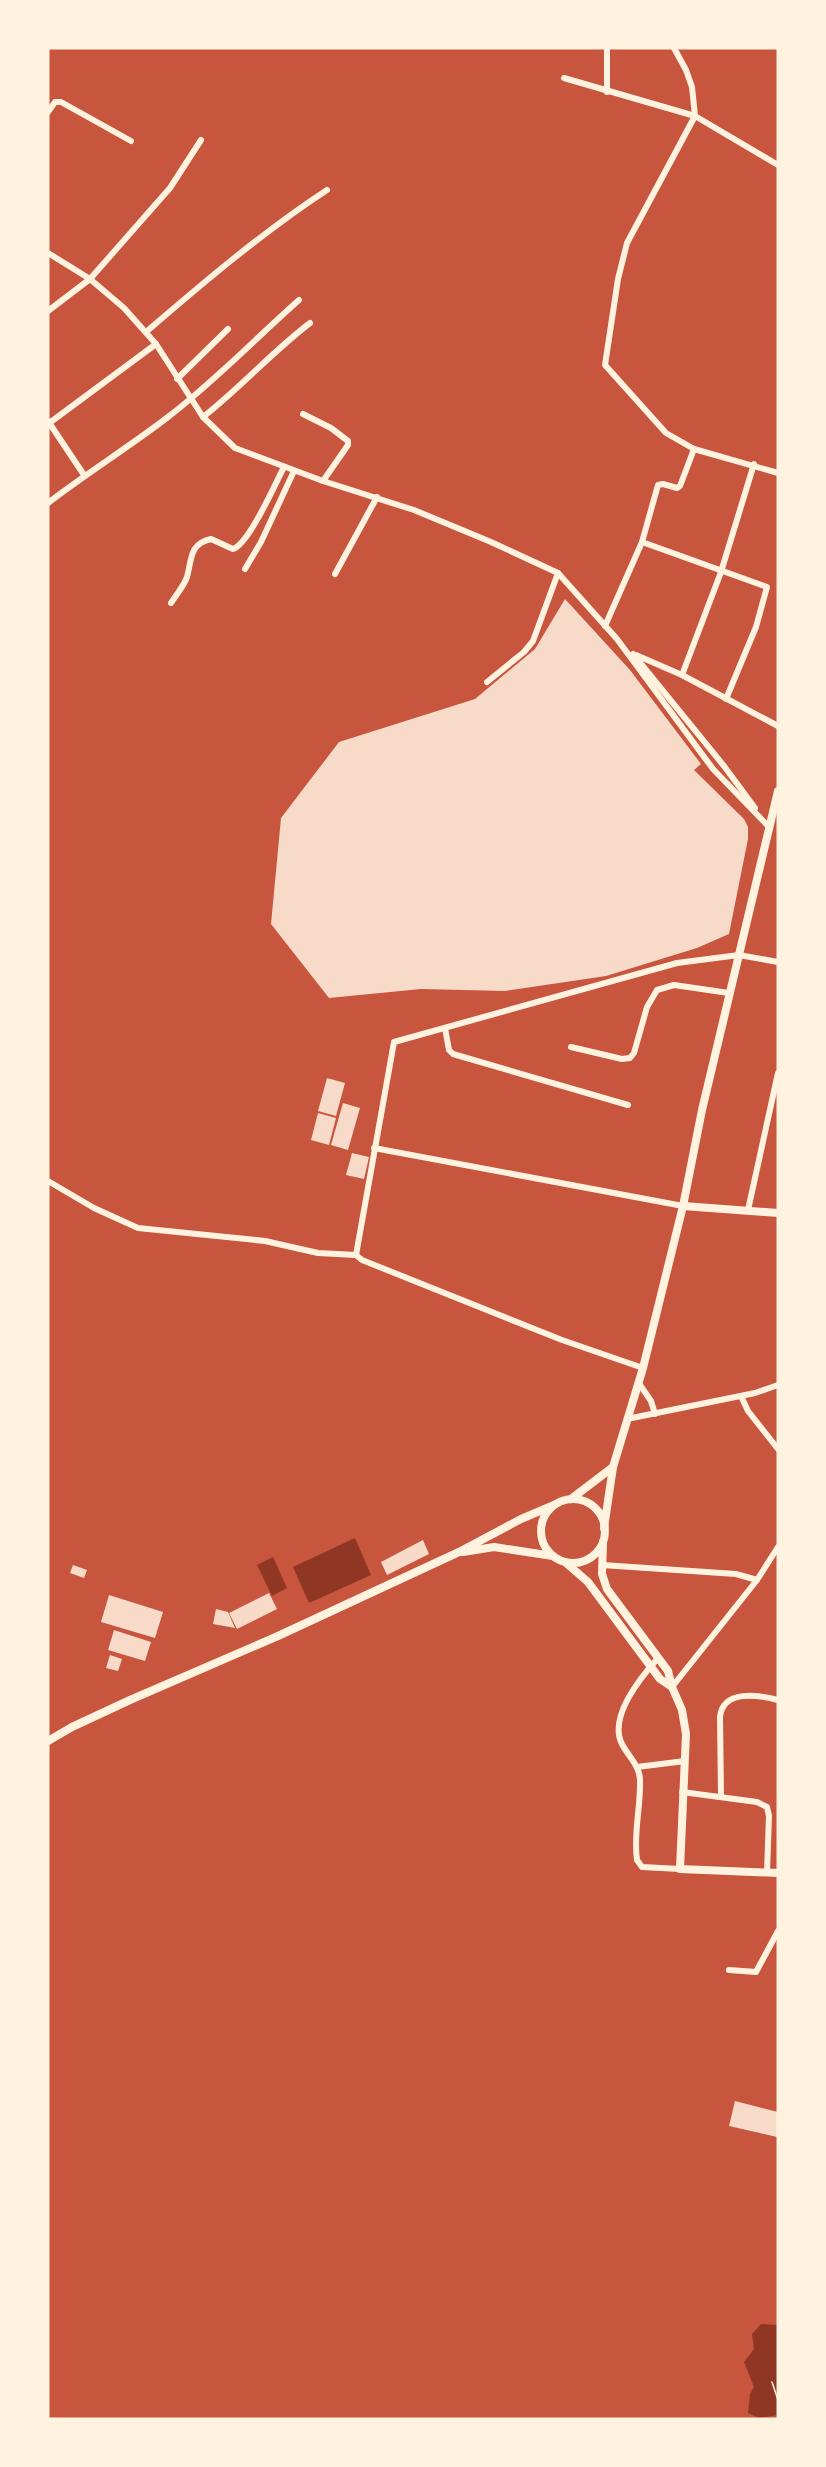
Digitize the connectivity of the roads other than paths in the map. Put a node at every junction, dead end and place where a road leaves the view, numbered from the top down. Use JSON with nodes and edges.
{"nodes":[{"id":1,"x":607,"y":48,"type":"edge"},
{"id":2,"x":674,"y":48,"type":"edge"},
{"id":3,"x":564,"y":78,"type":"dead end"},
{"id":4,"x":607,"y":92,"type":"junction"},
{"id":5,"x":48,"y":112,"type":"edge"},
{"id":6,"x":695,"y":116,"type":"junction"},
{"id":7,"x":201,"y":140,"type":"dead end"},
{"id":8,"x":131,"y":141,"type":"dead end"},
{"id":9,"x":778,"y":165,"type":"edge"},
{"id":10,"x":327,"y":190,"type":"dead end"},
{"id":11,"x":48,"y":253,"type":"edge"},
{"id":12,"x":90,"y":279,"type":"junction"},
{"id":13,"x":299,"y":300,"type":"dead end"},
{"id":14,"x":48,"y":311,"type":"edge"},
{"id":15,"x":310,"y":323,"type":"dead end"},
{"id":16,"x":228,"y":329,"type":"dead end"},
{"id":17,"x":146,"y":332,"type":"junction"},
{"id":18,"x":156,"y":344,"type":"junction"},
{"id":19,"x":177,"y":379,"type":"junction"},
{"id":20,"x":191,"y":399,"type":"junction"},
{"id":21,"x":303,"y":414,"type":"dead end"},
{"id":22,"x":203,"y":417,"type":"junction"},
{"id":23,"x":49,"y":423,"type":"edge"},
{"id":24,"x":694,"y":449,"type":"junction"},
{"id":25,"x":754,"y":465,"type":"junction"},
{"id":26,"x":284,"y":467,"type":"junction"},
{"id":27,"x":294,"y":471,"type":"junction"},
{"id":28,"x":778,"y":473,"type":"edge"},
{"id":29,"x":84,"y":475,"type":"junction"},
{"id":30,"x":323,"y":481,"type":"junction"},
{"id":31,"x":377,"y":497,"type":"junction"},
{"id":32,"x":48,"y":503,"type":"edge"},
{"id":33,"x":642,"y":542,"type":"junction"},
{"id":34,"x":245,"y":569,"type":"dead end"},
{"id":35,"x":721,"y":572,"type":"junction"},
{"id":36,"x":558,"y":573,"type":"junction"},
{"id":37,"x":335,"y":574,"type":"dead end"},
{"id":38,"x":171,"y":603,"type":"dead end"},
{"id":39,"x":605,"y":626,"type":"junction"},
{"id":40,"x":617,"y":639,"type":"junction"},
{"id":41,"x":633,"y":653,"type":"junction"},
{"id":42,"x":682,"y":675,"type":"junction"},
{"id":43,"x":487,"y":682,"type":"dead end"},
{"id":44,"x":726,"y":699,"type":"junction"},
{"id":45,"x":778,"y":726,"type":"edge"},
{"id":46,"x":778,"y":791,"type":"edge"},
{"id":47,"x":774,"y":829,"type":"edge"},
{"id":48,"x":739,"y":955,"type":"junction"},
{"id":49,"x":778,"y":962,"type":"edge"},
{"id":50,"x":729,"y":993,"type":"junction"},
{"id":51,"x":445,"y":1028,"type":"junction"},
{"id":52,"x":571,"y":1047,"type":"dead end"},
{"id":53,"x":778,"y":1073,"type":"edge"},
{"id":54,"x":628,"y":1105,"type":"dead end"},
{"id":55,"x":374,"y":1148,"type":"junction"},
{"id":56,"x":48,"y":1181,"type":"edge"},
{"id":57,"x":682,"y":1206,"type":"junction"},
{"id":58,"x":748,"y":1210,"type":"junction"},
{"id":59,"x":778,"y":1213,"type":"edge"},
{"id":60,"x":356,"y":1255,"type":"junction"},
{"id":61,"x":643,"y":1368,"type":"junction"},
{"id":62,"x":638,"y":1382,"type":"junction"},
{"id":63,"x":778,"y":1385,"type":"edge"},
{"id":64,"x":741,"y":1396,"type":"junction"},
{"id":65,"x":655,"y":1413,"type":"junction"},
{"id":66,"x":627,"y":1419,"type":"junction"},
{"id":67,"x":778,"y":1449,"type":"edge"},
{"id":68,"x":613,"y":1467,"type":"junction"},
{"id":69,"x":571,"y":1499,"type":"junction"},
{"id":70,"x":554,"y":1505,"type":"junction"},
{"id":71,"x":604,"y":1528,"type":"junction"},
{"id":72,"x":603,"y":1542,"type":"junction"},
{"id":73,"x":778,"y":1547,"type":"edge"},
{"id":74,"x":459,"y":1552,"type":"junction"},
{"id":75,"x":554,"y":1557,"type":"junction"},
{"id":76,"x":565,"y":1562,"type":"junction"},
{"id":77,"x":602,"y":1565,"type":"junction"},
{"id":78,"x":757,"y":1580,"type":"junction"},
{"id":79,"x":658,"y":1658,"type":"junction"},
{"id":80,"x":651,"y":1666,"type":"junction"},
{"id":81,"x":672,"y":1687,"type":"junction"},
{"id":82,"x":778,"y":1700,"type":"edge"},
{"id":83,"x":48,"y":1741,"type":"edge"},
{"id":84,"x":685,"y":1761,"type":"junction"},
{"id":85,"x":637,"y":1767,"type":"junction"},
{"id":86,"x":682,"y":1792,"type":"junction"},
{"id":87,"x":721,"y":1796,"type":"junction"},
{"id":88,"x":680,"y":1869,"type":"junction"},
{"id":89,"x":767,"y":1872,"type":"junction"},
{"id":90,"x":778,"y":1873,"type":"edge"},
{"id":91,"x":778,"y":1931,"type":"edge"},
{"id":92,"x":729,"y":1970,"type":"dead end"}],
"edges":[{"from":1,"to":4,"type":"street"},
{"from":2,"to":6,"type":"street"},
{"from":3,"to":4,"type":"street"},
{"from":4,"to":6,"type":"street"},
{"from":5,"to":8,"type":"street"},
{"from":6,"to":9,"type":"street"},
{"from":6,"to":24,"type":"street"},
{"from":7,"to":12,"type":"street"},
{"from":10,"to":17,"type":"street"},
{"from":11,"to":12,"type":"street"},
{"from":12,"to":14,"type":"street"},
{"from":12,"to":17,"type":"street"},
{"from":13,"to":20,"type":"street"},
{"from":15,"to":22,"type":"street"},
{"from":16,"to":19,"type":"street"},
{"from":17,"to":18,"type":"street"},
{"from":18,"to":19,"type":"street"},
{"from":18,"to":23,"type":"street"},
{"from":19,"to":20,"type":"street"},
{"from":20,"to":22,"type":"street"},
{"from":20,"to":29,"type":"street"},
{"from":21,"to":30,"type":"street"},
{"from":22,"to":26,"type":"street"},
{"from":23,"to":29,"type":"street"},
{"from":24,"to":25,"type":"street"},
{"from":24,"to":33,"type":"street"},
{"from":25,"to":28,"type":"street"},
{"from":25,"to":35,"type":"street"},
{"from":26,"to":27,"type":"street"},
{"from":26,"to":38,"type":"street"},
{"from":27,"to":30,"type":"street"},
{"from":27,"to":34,"type":"street"},
{"from":29,"to":32,"type":"street"},
{"from":30,"to":31,"type":"street"},
{"from":31,"to":36,"type":"street"},
{"from":31,"to":37,"type":"street"},
{"from":33,"to":35,"type":"street"},
{"from":33,"to":39,"type":"street"},
{"from":35,"to":42,"type":"street"},
{"from":35,"to":44,"type":"street"},
{"from":36,"to":39,"type":"street"},
{"from":36,"to":43,"type":"street"},
{"from":39,"to":40,"type":"street"},
{"from":40,"to":41,"type":"street"},
{"from":40,"to":47,"type":"street"},
{"from":41,"to":42,"type":"street"},
{"from":41,"to":47,"type":"street"},
{"from":42,"to":44,"type":"street"},
{"from":44,"to":45,"type":"street"},
{"from":46,"to":47,"type":"main road"},
{"from":47,"to":48,"type":"main road"},
{"from":48,"to":49,"type":"street"},
{"from":48,"to":50,"type":"main road"},
{"from":48,"to":51,"type":"street"},
{"from":50,"to":52,"type":"street"},
{"from":50,"to":57,"type":"main road"},
{"from":51,"to":54,"type":"street"},
{"from":51,"to":55,"type":"street"},
{"from":53,"to":58,"type":"street"},
{"from":55,"to":57,"type":"street"},
{"from":55,"to":60,"type":"street"},
{"from":56,"to":60,"type":"street"},
{"from":57,"to":58,"type":"street"},
{"from":57,"to":61,"type":"main road"},
{"from":58,"to":59,"type":"street"},
{"from":60,"to":61,"type":"street"},
{"from":61,"to":62,"type":"main road"},
{"from":62,"to":65,"type":"street"},
{"from":62,"to":66,"type":"main road"},
{"from":63,"to":64,"type":"street"},
{"from":64,"to":65,"type":"street"},
{"from":64,"to":67,"type":"street"},
{"from":65,"to":66,"type":"street"},
{"from":66,"to":68,"type":"main road"},
{"from":68,"to":69,"type":"main road"},
{"from":68,"to":71,"type":"main road"},
{"from":69,"to":70,"type":"main road"},
{"from":69,"to":71,"type":"main road"},
{"from":70,"to":74,"type":"main road"},
{"from":70,"to":75,"type":"main road"},
{"from":71,"to":72,"type":"main road"},
{"from":72,"to":76,"type":"main road"},
{"from":72,"to":77,"type":"street"},
{"from":73,"to":78,"type":"street"},
{"from":74,"to":75,"type":"main road"},
{"from":74,"to":83,"type":"main road"},
{"from":75,"to":76,"type":"main road"},
{"from":76,"to":80,"type":"street"},
{"from":77,"to":78,"type":"street"},
{"from":77,"to":79,"type":"street"},
{"from":78,"to":81,"type":"street"},
{"from":79,"to":80,"type":"street"},
{"from":79,"to":81,"type":"street"},
{"from":80,"to":81,"type":"street"},
{"from":80,"to":85,"type":"street"},
{"from":81,"to":84,"type":"street"},
{"from":82,"to":87,"type":"street"},
{"from":84,"to":85,"type":"street"},
{"from":84,"to":86,"type":"street"},
{"from":85,"to":88,"type":"street"},
{"from":86,"to":87,"type":"street"},
{"from":86,"to":88,"type":"street"},
{"from":87,"to":89,"type":"street"},
{"from":88,"to":89,"type":"street"},
{"from":89,"to":90,"type":"street"},
{"from":91,"to":92,"type":"street"}]}
